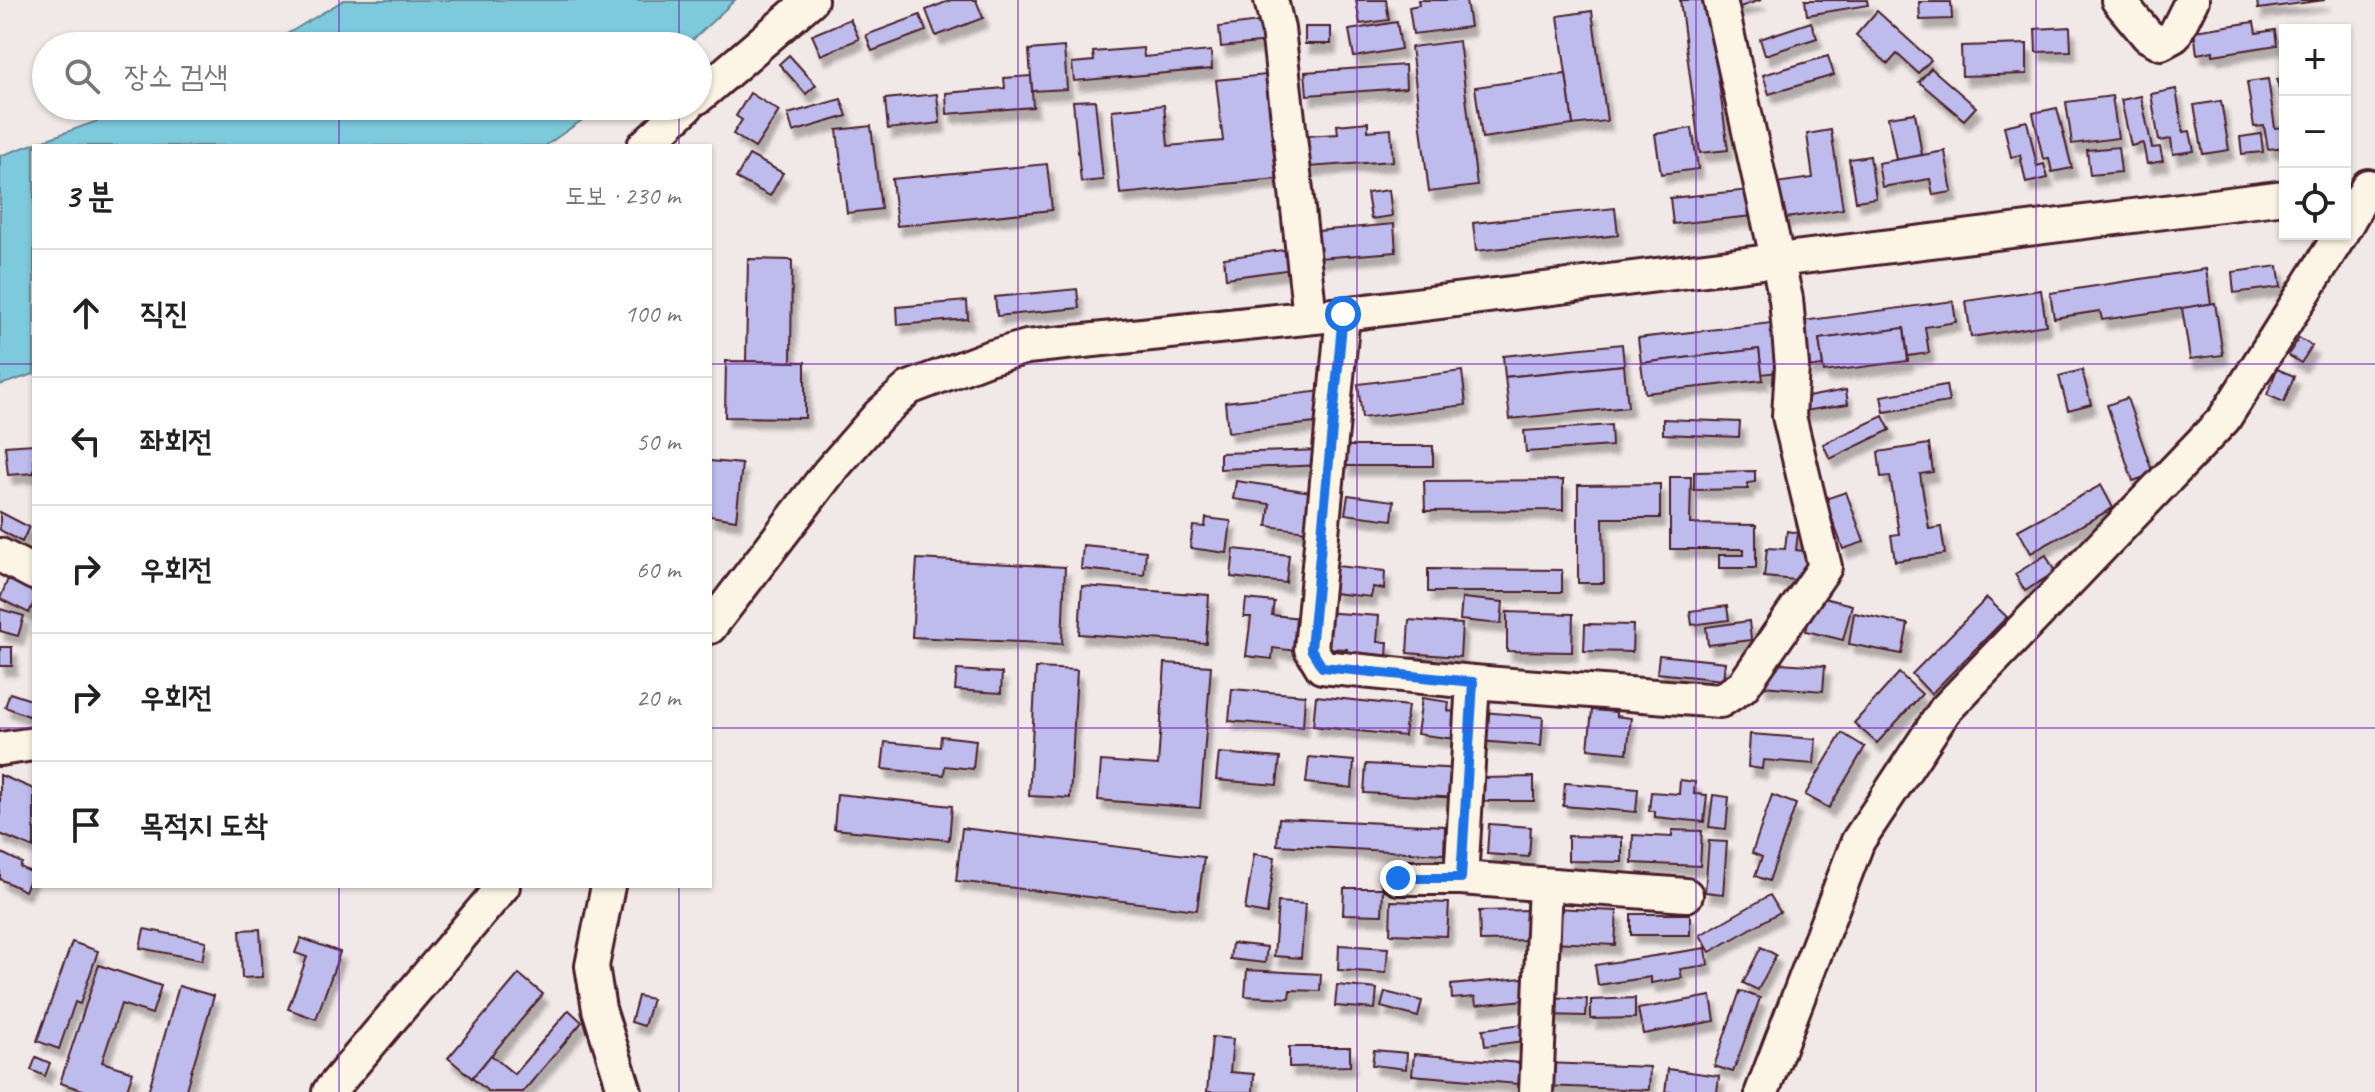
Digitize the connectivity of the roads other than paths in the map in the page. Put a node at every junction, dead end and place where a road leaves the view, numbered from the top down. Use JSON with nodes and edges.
{"nodes":[{"id":1,"x":811,"y":0,"type":"edge"},
{"id":2,"x":1720,"y":0,"type":"edge"},
{"id":3,"x":2118,"y":0,"type":"edge"},
{"id":4,"x":2192,"y":0,"type":"edge"},
{"id":5,"x":1279,"y":10,"type":"edge"},
{"id":6,"x":712,"y":85,"type":"edge"},
{"id":7,"x":672,"y":120,"type":"edge"},
{"id":8,"x":646,"y":144,"type":"edge"},
{"id":9,"x":2363,"y":187,"type":"edge"},
{"id":10,"x":2279,"y":198,"type":"edge"},
{"id":11,"x":2351,"y":214,"type":"edge"},
{"id":12,"x":2337,"y":240,"type":"edge"},
{"id":13,"x":1776,"y":260,"type":"junction"},
{"id":14,"x":1343,"y":314,"type":"junction"},
{"id":15,"x":1310,"y":317,"type":"junction"},
{"id":16,"x":0,"y":555,"type":"edge"},
{"id":17,"x":32,"y":572,"type":"edge"},
{"id":18,"x":712,"y":624,"type":"edge"},
{"id":19,"x":1473,"y":682,"type":"junction"},
{"id":20,"x":32,"y":744,"type":"edge"},
{"id":21,"x":0,"y":749,"type":"edge"},
{"id":22,"x":1398,"y":878,"type":"dead end"},
{"id":23,"x":1461,"y":878,"type":"junction"},
{"id":24,"x":1545,"y":885,"type":"junction"},
{"id":25,"x":501,"y":888,"type":"edge"},
{"id":26,"x":608,"y":888,"type":"edge"},
{"id":27,"x":1686,"y":895,"type":"dead end"},
{"id":28,"x":329,"y":1092,"type":"edge"},
{"id":29,"x":625,"y":1092,"type":"edge"},
{"id":30,"x":1536,"y":1092,"type":"edge"},
{"id":31,"x":1762,"y":1092,"type":"edge"}],
"edges":[{"from":1,"to":6,"type":"street"},
{"from":2,"to":13,"type":"street"},
{"from":3,"to":4,"type":"street"},
{"from":5,"to":15,"type":"street"},
{"from":7,"to":8,"type":"street"},
{"from":9,"to":11,"type":"street"},
{"from":10,"to":13,"type":"street"},
{"from":12,"to":31,"type":"street"},
{"from":13,"to":14,"type":"street"},
{"from":13,"to":19,"type":"street"},
{"from":14,"to":15,"type":"street"},
{"from":14,"to":19,"type":"street"},
{"from":15,"to":18,"type":"street"},
{"from":16,"to":17,"type":"street"},
{"from":19,"to":23,"type":"street"},
{"from":20,"to":21,"type":"street"},
{"from":22,"to":23,"type":"street"},
{"from":23,"to":24,"type":"street"},
{"from":24,"to":27,"type":"street"},
{"from":24,"to":30,"type":"street"},
{"from":25,"to":28,"type":"street"},
{"from":26,"to":29,"type":"street"}]}
